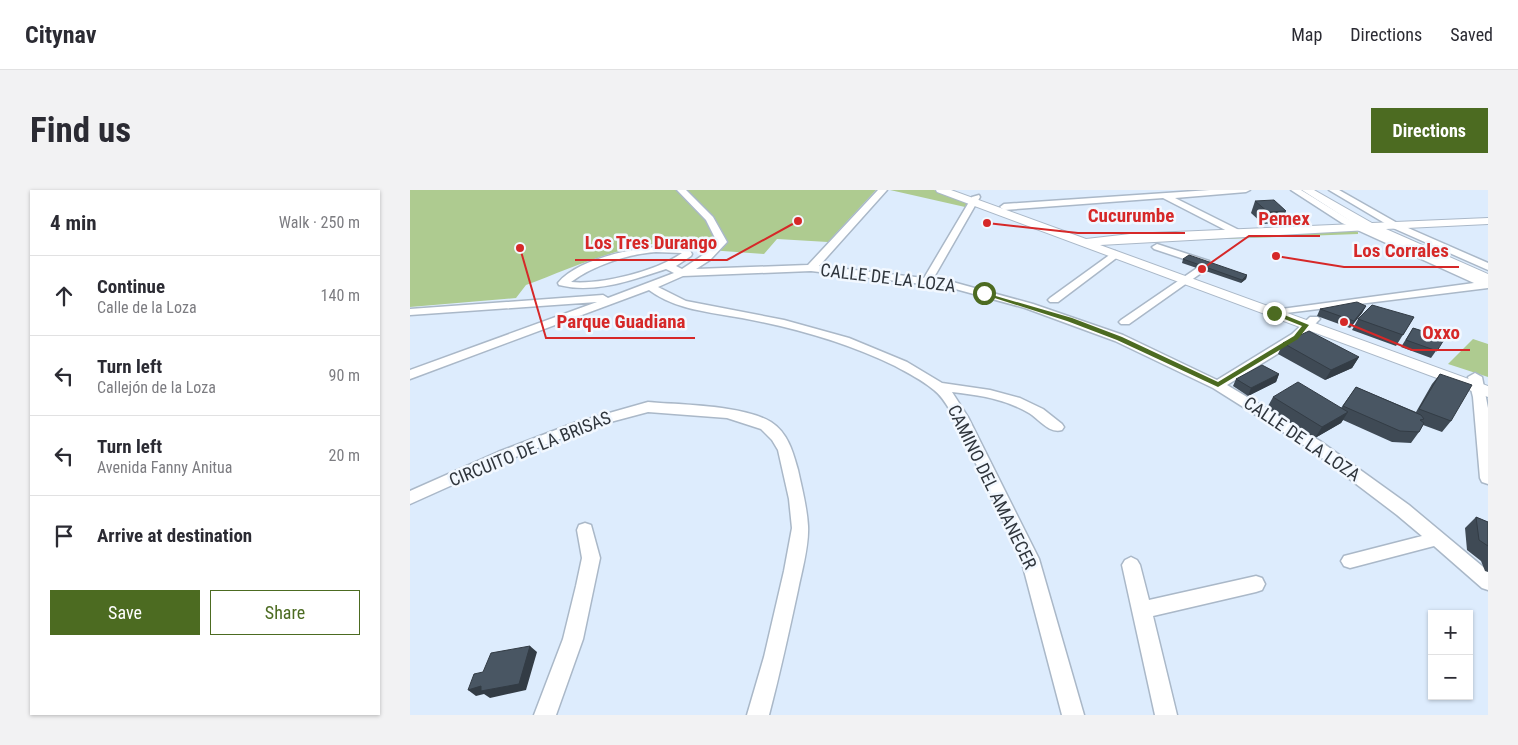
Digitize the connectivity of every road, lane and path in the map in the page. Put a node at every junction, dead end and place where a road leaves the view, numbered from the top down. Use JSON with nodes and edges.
{"nodes":[{"id":1,"x":681,"y":190,"type":"edge"},
{"id":2,"x":883,"y":190,"type":"edge"},
{"id":3,"x":942,"y":190,"type":"edge"},
{"id":4,"x":958,"y":190,"type":"edge"},
{"id":5,"x":1152,"y":190,"type":"edge"},
{"id":6,"x":1246,"y":190,"type":"edge"},
{"id":7,"x":1295,"y":190,"type":"edge"},
{"id":8,"x":1307,"y":190,"type":"edge"},
{"id":9,"x":1318,"y":190,"type":"edge"},
{"id":10,"x":1333,"y":190,"type":"edge"},
{"id":11,"x":1163,"y":195,"type":"junction"},
{"id":12,"x":974,"y":199,"type":"junction"},
{"id":13,"x":1004,"y":207,"type":"junction"},
{"id":14,"x":1488,"y":221,"type":"edge"},
{"id":15,"x":1488,"y":230,"type":"edge"},
{"id":16,"x":1387,"y":231,"type":"junction"},
{"id":17,"x":1238,"y":233,"type":"junction"},
{"id":18,"x":1091,"y":242,"type":"junction"},
{"id":19,"x":1124,"y":246,"type":"junction"},
{"id":20,"x":1157,"y":247,"type":"junction"},
{"id":21,"x":667,"y":266,"type":"junction"},
{"id":22,"x":1488,"y":267,"type":"edge"},
{"id":23,"x":811,"y":268,"type":"junction"},
{"id":24,"x":1196,"y":272,"type":"junction"},
{"id":25,"x":1488,"y":272,"type":"edge"},
{"id":26,"x":683,"y":273,"type":"junction"},
{"id":27,"x":1488,"y":279,"type":"edge"},
{"id":28,"x":927,"y":281,"type":"junction"},
{"id":29,"x":1488,"y":284,"type":"edge"},
{"id":30,"x":650,"y":286,"type":"junction"},
{"id":31,"x":619,"y":297,"type":"junction"},
{"id":32,"x":1054,"y":300,"type":"dead end"},
{"id":33,"x":1291,"y":311,"type":"junction"},
{"id":34,"x":410,"y":312,"type":"edge"},
{"id":35,"x":1274,"y":313,"type":"junction"},
{"id":36,"x":1125,"y":322,"type":"dead end"},
{"id":37,"x":1310,"y":322,"type":"junction"},
{"id":38,"x":410,"y":375,"type":"edge"},
{"id":39,"x":1482,"y":384,"type":"edge"},
{"id":40,"x":1218,"y":385,"type":"junction"},
{"id":41,"x":940,"y":387,"type":"junction"},
{"id":42,"x":1057,"y":427,"type":"dead end"},
{"id":43,"x":1488,"y":478,"type":"edge"},
{"id":44,"x":410,"y":498,"type":"edge"},
{"id":45,"x":585,"y":530,"type":"dead end"},
{"id":46,"x":1436,"y":539,"type":"junction"},
{"id":47,"x":1350,"y":560,"type":"dead end"},
{"id":48,"x":1131,"y":565,"type":"dead end"},
{"id":49,"x":1488,"y":582,"type":"edge"},
{"id":50,"x":1256,"y":584,"type":"dead end"},
{"id":51,"x":1142,"y":610,"type":"junction"},
{"id":52,"x":545,"y":715,"type":"edge"},
{"id":53,"x":758,"y":715,"type":"edge"},
{"id":54,"x":1073,"y":715,"type":"edge"},
{"id":55,"x":1166,"y":715,"type":"edge"}],
"edges":[{"from":1,"to":26,"type":"street"},
{"from":2,"to":23,"type":"street"},
{"from":3,"to":12,"type":"main road"},
{"from":4,"to":12,"type":"main road"},
{"from":5,"to":11,"type":"street"},
{"from":6,"to":11,"type":"street"},
{"from":7,"to":16,"type":"street"},
{"from":8,"to":16,"type":"main road"},
{"from":9,"to":16,"type":"main road"},
{"from":10,"to":16,"type":"street"},
{"from":11,"to":13,"type":"street"},
{"from":11,"to":17,"type":"street"},
{"from":12,"to":13,"type":"main road"},
{"from":12,"to":18,"type":"main road"},
{"from":12,"to":28,"type":"street"},
{"from":13,"to":18,"type":"main road"},
{"from":14,"to":16,"type":"main road"},
{"from":15,"to":16,"type":"main road"},
{"from":16,"to":17,"type":"main road"},
{"from":16,"to":20,"type":"main road"},
{"from":16,"to":22,"type":"street"},
{"from":16,"to":25,"type":"main road"},
{"from":16,"to":27,"type":"main road"},
{"from":16,"to":29,"type":"street"},
{"from":17,"to":19,"type":"main road"},
{"from":18,"to":19,"type":"main road"},
{"from":19,"to":20,"type":"main road"},
{"from":19,"to":24,"type":"main road"},
{"from":19,"to":32,"type":"street"},
{"from":20,"to":24,"type":"street"},
{"from":21,"to":21,"type":"street"},
{"from":21,"to":26,"type":"street"},
{"from":23,"to":26,"type":"street","name":"CALLE DE LA LOZA"},
{"from":23,"to":28,"type":"street","name":"CALLE DE LA LOZA"},
{"from":24,"to":33,"type":"main road"},
{"from":24,"to":35,"type":"main road"},
{"from":24,"to":36,"type":"street"},
{"from":26,"to":30,"type":"street"},
{"from":28,"to":40,"type":"street","name":"CALLE DE LA LOZA"},
{"from":29,"to":33,"type":"street"},
{"from":30,"to":31,"type":"street"},
{"from":30,"to":41,"type":"street","name":"CAMINO DEL AMANECER"},
{"from":31,"to":34,"type":"street"},
{"from":31,"to":38,"type":"street"},
{"from":33,"to":35,"type":"street"},
{"from":33,"to":37,"type":"main road"},
{"from":35,"to":37,"type":"main road"},
{"from":37,"to":39,"type":"main road"},
{"from":37,"to":40,"type":"street"},
{"from":39,"to":43,"type":"street"},
{"from":40,"to":46,"type":"street","name":"CALLE DE LA LOZA"},
{"from":41,"to":42,"type":"street"},
{"from":41,"to":54,"type":"street","name":"CAMINO DEL AMANECER"},
{"from":44,"to":53,"type":"street","name":"CIRCUITO DE LA BRISAS"},
{"from":45,"to":52,"type":"street"},
{"from":46,"to":47,"type":"street"},
{"from":46,"to":49,"type":"street","name":"CALLE DE LA LOZA"},
{"from":48,"to":51,"type":"street"},
{"from":50,"to":51,"type":"street"},
{"from":51,"to":55,"type":"street"}]}
